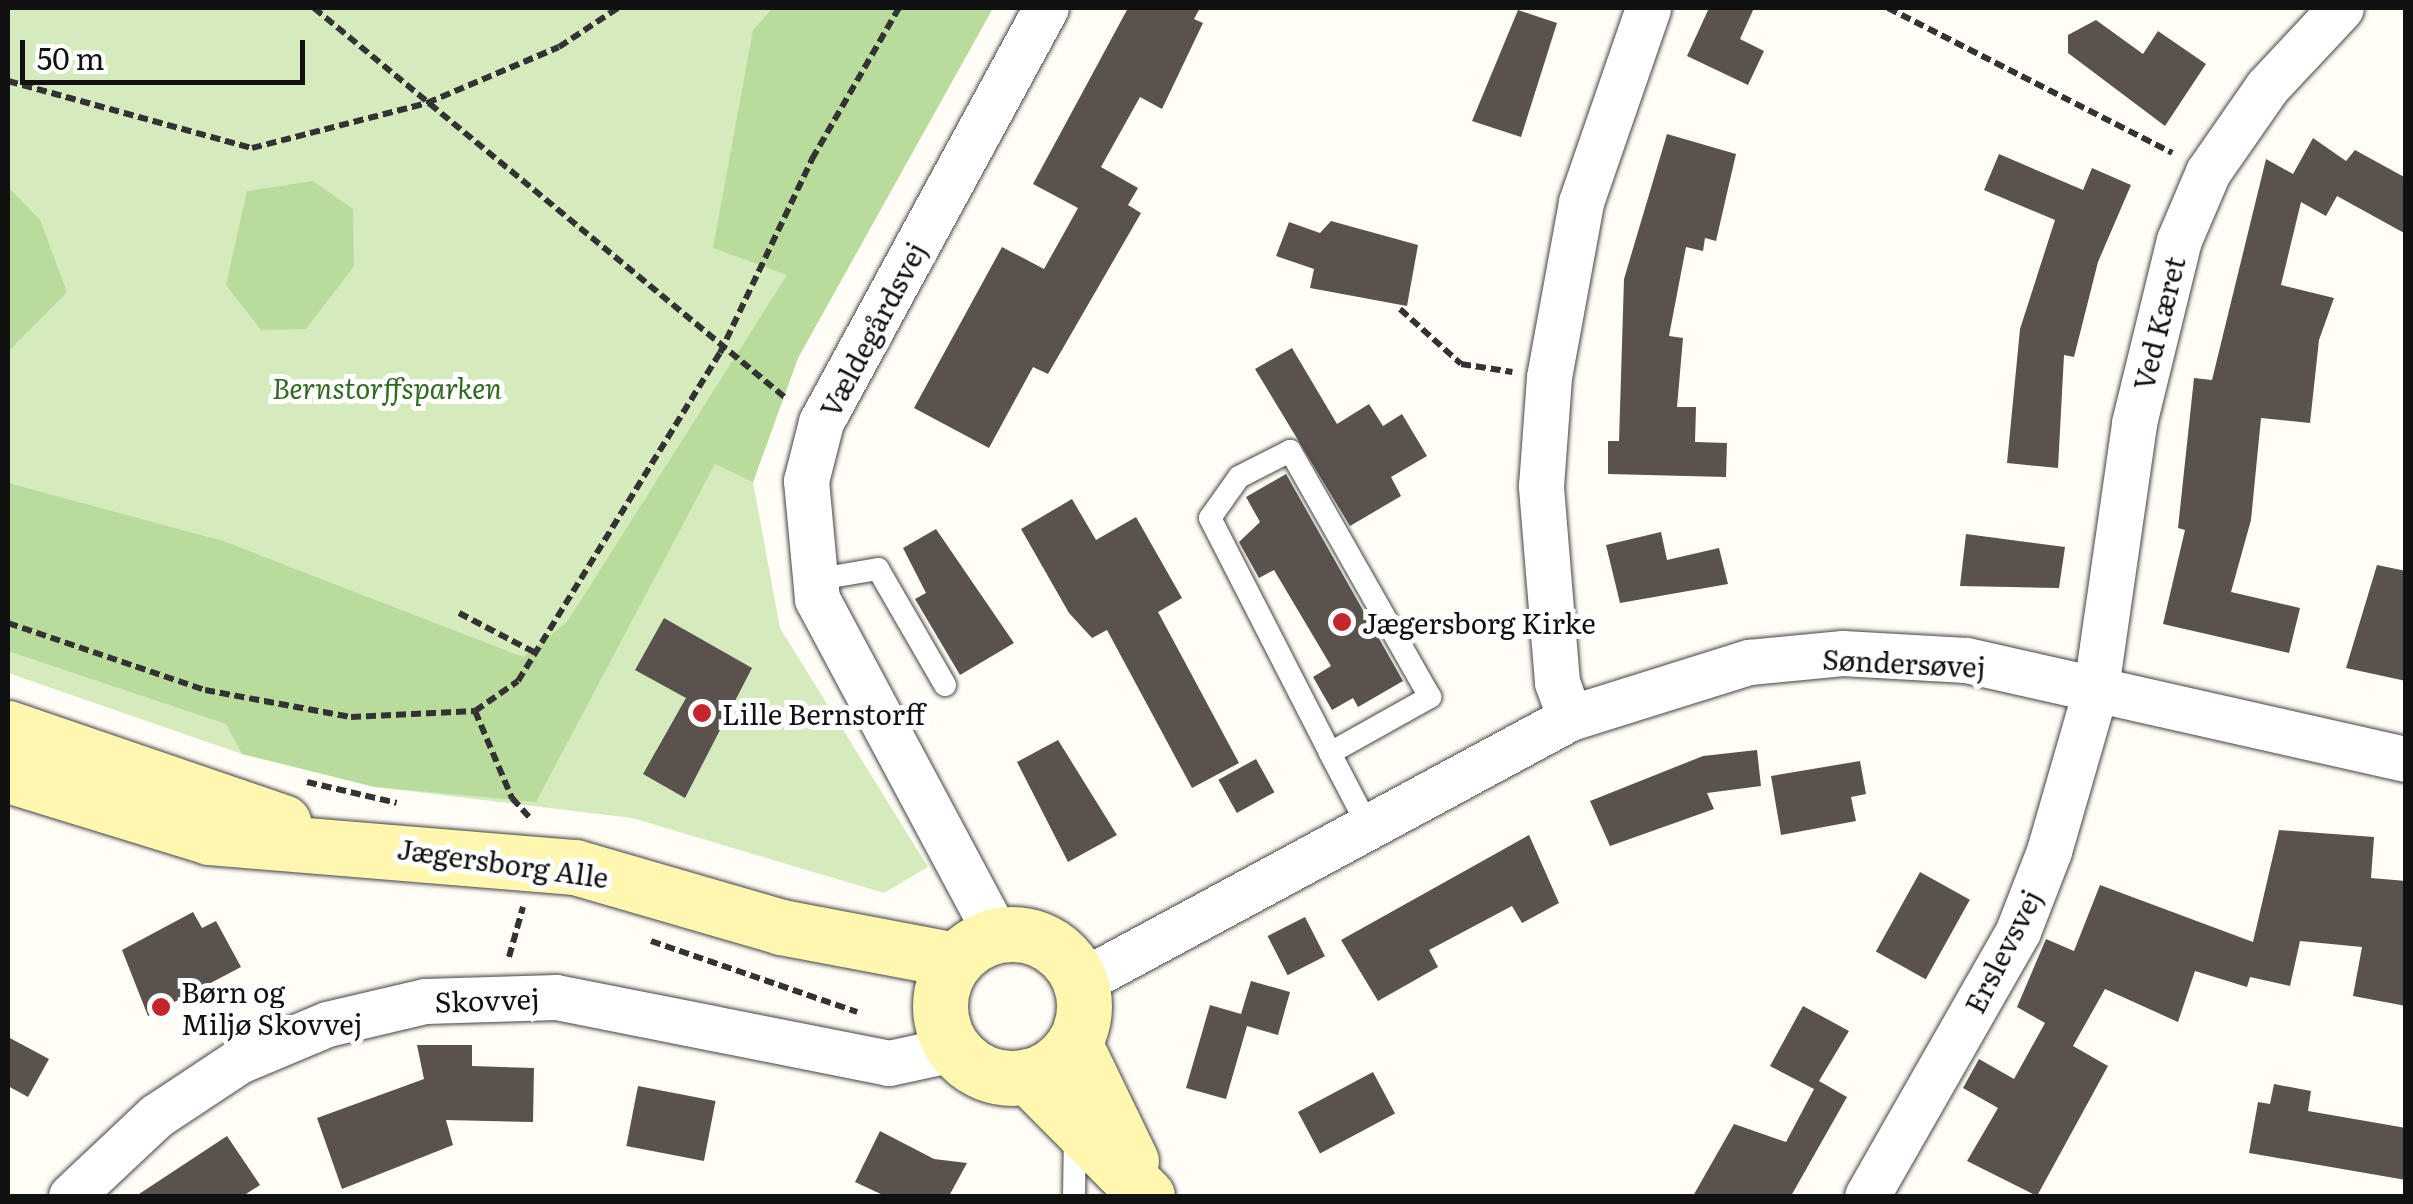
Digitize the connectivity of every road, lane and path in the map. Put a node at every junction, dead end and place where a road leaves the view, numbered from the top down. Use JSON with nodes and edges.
{"nodes":[{"id":1,"x":314,"y":8,"type":"edge"},
{"id":2,"x":618,"y":8,"type":"edge"},
{"id":3,"x":899,"y":8,"type":"edge"},
{"id":4,"x":1046,"y":8,"type":"edge"},
{"id":5,"x":1648,"y":8,"type":"edge"},
{"id":6,"x":1888,"y":8,"type":"edge"},
{"id":7,"x":2340,"y":8,"type":"edge"},
{"id":8,"x":8,"y":81,"type":"edge"},
{"id":9,"x":426,"y":104,"type":"junction"},
{"id":10,"x":2208,"y":172,"type":"junction"},
{"id":11,"x":1400,"y":309,"type":"dead end"},
{"id":12,"x":720,"y":353,"type":"junction"},
{"id":13,"x":1548,"y":378,"type":"junction"},
{"id":14,"x":820,"y":422,"type":"junction"},
{"id":15,"x":813,"y":580,"type":"junction"},
{"id":16,"x":459,"y":613,"type":"dead end"},
{"id":17,"x":8,"y":623,"type":"edge"},
{"id":18,"x":536,"y":653,"type":"junction"},
{"id":19,"x":945,"y":685,"type":"dead end"},
{"id":20,"x":2096,"y":688,"type":"junction"},
{"id":21,"x":475,"y":710,"type":"junction"},
{"id":22,"x":1570,"y":718,"type":"junction"},
{"id":23,"x":8,"y":728,"type":"edge"},
{"id":24,"x":1330,"y":753,"type":"junction"},
{"id":25,"x":2406,"y":760,"type":"edge"},
{"id":26,"x":8,"y":775,"type":"edge"},
{"id":27,"x":1368,"y":826,"type":"junction"},
{"id":28,"x":338,"y":841,"type":"junction"},
{"id":29,"x":550,"y":863,"type":"junction"},
{"id":30,"x":520,"y":918,"type":"dead end"},
{"id":31,"x":512,"y":948,"type":"dead end"},
{"id":32,"x":1080,"y":982,"type":"junction"},
{"id":33,"x":961,"y":987,"type":"junction"},
{"id":34,"x":1074,"y":1043,"type":"junction"},
{"id":35,"x":1028,"y":1076,"type":"junction"},
{"id":36,"x":1076,"y":1123,"type":"junction"},
{"id":37,"x":71,"y":1196,"type":"edge"},
{"id":38,"x":1074,"y":1196,"type":"edge"},
{"id":39,"x":1146,"y":1196,"type":"edge"},
{"id":40,"x":1867,"y":1196,"type":"edge"}],
"edges":[{"from":1,"to":9,"type":"path"},
{"from":2,"to":9,"type":"path"},
{"from":3,"to":12,"type":"path"},
{"from":4,"to":14,"type":"street","name":"Vældegårdsvej"},
{"from":5,"to":13,"type":"street"},
{"from":6,"to":10,"type":"path"},
{"from":7,"to":10,"type":"street","name":"Ved Kæret"},
{"from":8,"to":9,"type":"path"},
{"from":9,"to":12,"type":"path"},
{"from":10,"to":20,"type":"street","name":"Ved Kæret"},
{"from":11,"to":13,"type":"path"},
{"from":12,"to":14,"type":"path"},
{"from":12,"to":18,"type":"path"},
{"from":13,"to":22,"type":"street"},
{"from":14,"to":15,"type":"street","name":"Vældegårdsvej"},
{"from":15,"to":19,"type":"lane"},
{"from":15,"to":33,"type":"street","name":"Vældegårdsvej"},
{"from":16,"to":18,"type":"path"},
{"from":17,"to":21,"type":"path"},
{"from":18,"to":21,"type":"path"},
{"from":20,"to":22,"type":"street","name":"Søndersøvej"},
{"from":20,"to":25,"type":"street","name":"Søndersøvej"},
{"from":20,"to":40,"type":"street","name":"Erslevsvej"},
{"from":21,"to":29,"type":"path"},
{"from":22,"to":27,"type":"street","name":"Søndersøvej"},
{"from":23,"to":28,"type":"street","name":"Jægersborg Alle"},
{"from":24,"to":24,"type":"lane"},
{"from":24,"to":27,"type":"lane"},
{"from":26,"to":28,"type":"street","name":"Jægersborg Alle"},
{"from":27,"to":32,"type":"street","name":"Søndersøvej"},
{"from":28,"to":29,"type":"street","name":"Jægersborg Alle"},
{"from":29,"to":33,"type":"street","name":"Jægersborg Alle"},
{"from":30,"to":31,"type":"path"},
{"from":32,"to":33,"type":"street"},
{"from":32,"to":34,"type":"street"},
{"from":33,"to":35,"type":"street"},
{"from":33,"to":37,"type":"street","name":"Skovvej"},
{"from":34,"to":35,"type":"street"},
{"from":34,"to":39,"type":"street"},
{"from":35,"to":36,"type":"street"},
{"from":36,"to":38,"type":"lane"},
{"from":36,"to":39,"type":"street"}]}
